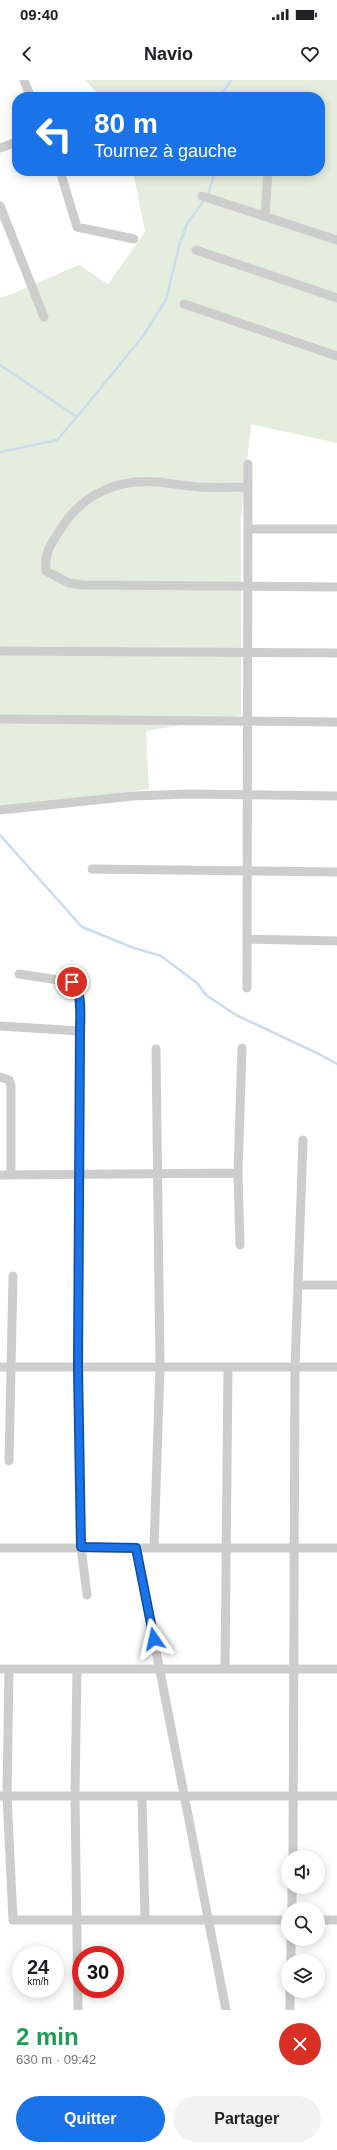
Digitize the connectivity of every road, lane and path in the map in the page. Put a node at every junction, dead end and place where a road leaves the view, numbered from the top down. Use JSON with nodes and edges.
{"nodes":[{"id":1,"x":24,"y":80,"type":"edge"},
{"id":2,"x":28,"y":92,"type":"edge"},
{"id":3,"x":12,"y":144,"type":"edge"},
{"id":4,"x":0,"y":148,"type":"edge"},
{"id":5,"x":61,"y":176,"type":"edge"},
{"id":6,"x":268,"y":176,"type":"edge"},
{"id":7,"x":202,"y":196,"type":"dead end"},
{"id":8,"x":0,"y":206,"type":"edge"},
{"id":9,"x":265,"y":216,"type":"junction"},
{"id":10,"x":134,"y":239,"type":"dead end"},
{"id":11,"x":337,"y":240,"type":"edge"},
{"id":12,"x":196,"y":250,"type":"dead end"},
{"id":13,"x":337,"y":298,"type":"edge"},
{"id":14,"x":184,"y":304,"type":"dead end"},
{"id":15,"x":44,"y":317,"type":"dead end"},
{"id":16,"x":337,"y":356,"type":"edge"},
{"id":17,"x":248,"y":464,"type":"dead end"},
{"id":18,"x":248,"y":487,"type":"junction"},
{"id":19,"x":248,"y":529,"type":"junction"},
{"id":20,"x":337,"y":529,"type":"edge"},
{"id":21,"x":248,"y":586,"type":"junction"},
{"id":22,"x":337,"y":587,"type":"edge"},
{"id":23,"x":0,"y":651,"type":"edge"},
{"id":24,"x":248,"y":653,"type":"junction"},
{"id":25,"x":337,"y":653,"type":"edge"},
{"id":26,"x":0,"y":720,"type":"edge"},
{"id":27,"x":337,"y":722,"type":"edge"},
{"id":28,"x":247,"y":723,"type":"junction"},
{"id":29,"x":247,"y":794,"type":"junction"},
{"id":30,"x":337,"y":796,"type":"edge"},
{"id":31,"x":0,"y":810,"type":"edge"},
{"id":32,"x":92,"y":869,"type":"dead end"},
{"id":33,"x":247,"y":871,"type":"junction"},
{"id":34,"x":337,"y":872,"type":"edge"},
{"id":35,"x":247,"y":939,"type":"junction"},
{"id":36,"x":337,"y":941,"type":"edge"},
{"id":37,"x":19,"y":974,"type":"dead end"},
{"id":38,"x":247,"y":988,"type":"dead end"},
{"id":39,"x":0,"y":1026,"type":"edge"},
{"id":40,"x":80,"y":1031,"type":"junction"},
{"id":41,"x":242,"y":1048,"type":"dead end"},
{"id":42,"x":156,"y":1049,"type":"dead end"},
{"id":43,"x":0,"y":1077,"type":"edge"},
{"id":44,"x":303,"y":1140,"type":"dead end"},
{"id":45,"x":238,"y":1173,"type":"junction"},
{"id":46,"x":158,"y":1174,"type":"junction"},
{"id":47,"x":0,"y":1175,"type":"edge"},
{"id":48,"x":11,"y":1175,"type":"junction"},
{"id":49,"x":79,"y":1175,"type":"junction"},
{"id":50,"x":240,"y":1245,"type":"dead end"},
{"id":51,"x":13,"y":1276,"type":"dead end"},
{"id":52,"x":299,"y":1285,"type":"junction"},
{"id":53,"x":337,"y":1285,"type":"edge"},
{"id":54,"x":0,"y":1367,"type":"edge"},
{"id":55,"x":11,"y":1367,"type":"junction"},
{"id":56,"x":228,"y":1367,"type":"junction"},
{"id":57,"x":295,"y":1367,"type":"junction"},
{"id":58,"x":337,"y":1367,"type":"edge"},
{"id":59,"x":78,"y":1368,"type":"junction"},
{"id":60,"x":160,"y":1368,"type":"junction"},
{"id":61,"x":9,"y":1461,"type":"dead end"},
{"id":62,"x":81,"y":1547,"type":"junction"},
{"id":63,"x":0,"y":1548,"type":"edge"},
{"id":64,"x":136,"y":1548,"type":"junction"},
{"id":65,"x":154,"y":1548,"type":"junction"},
{"id":66,"x":225,"y":1548,"type":"junction"},
{"id":67,"x":295,"y":1548,"type":"junction"},
{"id":68,"x":337,"y":1548,"type":"edge"},
{"id":69,"x":87,"y":1595,"type":"dead end"},
{"id":70,"x":5,"y":1669,"type":"edge"},
{"id":71,"x":77,"y":1669,"type":"junction"},
{"id":72,"x":160,"y":1669,"type":"junction"},
{"id":73,"x":225,"y":1669,"type":"junction"},
{"id":74,"x":295,"y":1669,"type":"junction"},
{"id":75,"x":337,"y":1669,"type":"edge"},
{"id":76,"x":4,"y":1796,"type":"edge"},
{"id":77,"x":75,"y":1796,"type":"junction"},
{"id":78,"x":142,"y":1796,"type":"junction"},
{"id":79,"x":184,"y":1796,"type":"junction"},
{"id":80,"x":295,"y":1796,"type":"junction"},
{"id":81,"x":337,"y":1796,"type":"edge"},
{"id":82,"x":293,"y":1850,"type":"edge"},
{"id":83,"x":76,"y":1920,"type":"junction"},
{"id":84,"x":145,"y":1920,"type":"junction"},
{"id":85,"x":209,"y":1920,"type":"junction"},
{"id":86,"x":281,"y":1920,"type":"edge"},
{"id":87,"x":325,"y":1920,"type":"edge"},
{"id":88,"x":337,"y":1920,"type":"edge"},
{"id":89,"x":290,"y":1998,"type":"edge"},
{"id":90,"x":78,"y":2010,"type":"edge"},
{"id":91,"x":226,"y":2010,"type":"edge"},
{"id":92,"x":290,"y":2010,"type":"edge"}],
"edges":[{"from":1,"to":2,"type":"street"},
{"from":3,"to":4,"type":"street"},
{"from":5,"to":10,"type":"street"},
{"from":6,"to":9,"type":"street"},
{"from":7,"to":9,"type":"street"},
{"from":8,"to":15,"type":"street"},
{"from":9,"to":11,"type":"street"},
{"from":12,"to":13,"type":"street"},
{"from":14,"to":16,"type":"street"},
{"from":17,"to":18,"type":"street"},
{"from":18,"to":19,"type":"street"},
{"from":18,"to":21,"type":"street"},
{"from":19,"to":20,"type":"street"},
{"from":19,"to":21,"type":"street"},
{"from":21,"to":22,"type":"street"},
{"from":21,"to":24,"type":"street"},
{"from":23,"to":24,"type":"street"},
{"from":24,"to":25,"type":"street"},
{"from":24,"to":28,"type":"street"},
{"from":26,"to":28,"type":"street"},
{"from":27,"to":28,"type":"street"},
{"from":28,"to":29,"type":"street"},
{"from":29,"to":30,"type":"street"},
{"from":29,"to":31,"type":"street"},
{"from":29,"to":33,"type":"street"},
{"from":32,"to":33,"type":"street"},
{"from":33,"to":34,"type":"street"},
{"from":33,"to":35,"type":"street"},
{"from":35,"to":36,"type":"street"},
{"from":35,"to":38,"type":"street"},
{"from":37,"to":40,"type":"street"},
{"from":39,"to":40,"type":"street"},
{"from":40,"to":49,"type":"street"},
{"from":41,"to":45,"type":"street"},
{"from":42,"to":46,"type":"street"},
{"from":43,"to":48,"type":"street"},
{"from":44,"to":52,"type":"street"},
{"from":45,"to":46,"type":"street"},
{"from":45,"to":50,"type":"street"},
{"from":46,"to":49,"type":"street"},
{"from":46,"to":60,"type":"street"},
{"from":47,"to":48,"type":"street"},
{"from":48,"to":49,"type":"street"},
{"from":49,"to":59,"type":"street"},
{"from":51,"to":55,"type":"street"},
{"from":52,"to":53,"type":"street"},
{"from":52,"to":57,"type":"street"},
{"from":54,"to":55,"type":"street"},
{"from":55,"to":59,"type":"street"},
{"from":55,"to":61,"type":"street"},
{"from":56,"to":57,"type":"street"},
{"from":56,"to":60,"type":"street"},
{"from":56,"to":66,"type":"street"},
{"from":57,"to":58,"type":"street"},
{"from":57,"to":67,"type":"street"},
{"from":59,"to":60,"type":"street"},
{"from":59,"to":62,"type":"street"},
{"from":60,"to":65,"type":"street"},
{"from":62,"to":63,"type":"street"},
{"from":62,"to":64,"type":"street"},
{"from":62,"to":69,"type":"street"},
{"from":64,"to":65,"type":"street"},
{"from":64,"to":72,"type":"street"},
{"from":65,"to":66,"type":"street"},
{"from":66,"to":67,"type":"street"},
{"from":66,"to":73,"type":"street"},
{"from":67,"to":68,"type":"street"},
{"from":67,"to":74,"type":"street"},
{"from":70,"to":71,"type":"street"},
{"from":70,"to":76,"type":"street"},
{"from":71,"to":72,"type":"street"},
{"from":71,"to":77,"type":"street"},
{"from":72,"to":73,"type":"street"},
{"from":72,"to":79,"type":"street"},
{"from":73,"to":74,"type":"street"},
{"from":74,"to":75,"type":"street"},
{"from":74,"to":80,"type":"street"},
{"from":76,"to":77,"type":"street"},
{"from":76,"to":83,"type":"street"},
{"from":77,"to":78,"type":"street"},
{"from":77,"to":83,"type":"street"},
{"from":78,"to":79,"type":"street"},
{"from":78,"to":84,"type":"street"},
{"from":79,"to":80,"type":"street"},
{"from":79,"to":85,"type":"street"},
{"from":80,"to":81,"type":"street"},
{"from":80,"to":82,"type":"street"},
{"from":83,"to":84,"type":"street"},
{"from":83,"to":90,"type":"street"},
{"from":84,"to":85,"type":"street"},
{"from":85,"to":86,"type":"street"},
{"from":85,"to":91,"type":"street"},
{"from":87,"to":88,"type":"street"},
{"from":89,"to":92,"type":"street"}]}
